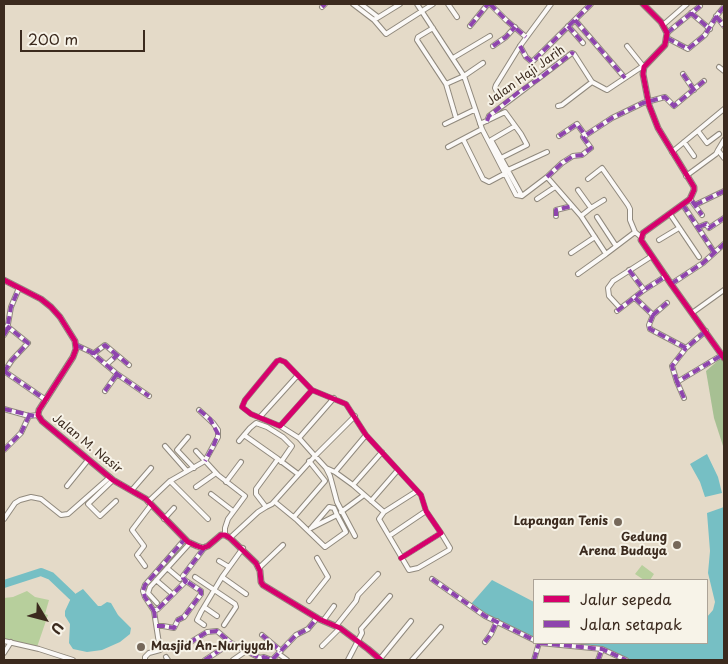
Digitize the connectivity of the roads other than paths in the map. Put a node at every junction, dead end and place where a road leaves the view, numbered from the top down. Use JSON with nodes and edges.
{"nodes":[{"id":1,"x":353,"y":4,"type":"edge"},
{"id":2,"x":361,"y":4,"type":"edge"},
{"id":3,"x":400,"y":4,"type":"edge"},
{"id":4,"x":417,"y":4,"type":"edge"},
{"id":5,"x":433,"y":4,"type":"edge"},
{"id":6,"x":448,"y":4,"type":"edge"},
{"id":7,"x":489,"y":4,"type":"edge"},
{"id":8,"x":551,"y":4,"type":"edge"},
{"id":9,"x":591,"y":4,"type":"edge"},
{"id":10,"x":642,"y":4,"type":"edge"},
{"id":11,"x":686,"y":4,"type":"edge"},
{"id":12,"x":724,"y":5,"type":"edge"},
{"id":13,"x":700,"y":6,"type":"dead end"},
{"id":14,"x":422,"y":12,"type":"junction"},
{"id":15,"x":691,"y":13,"type":"junction"},
{"id":16,"x":716,"y":16,"type":"junction"},
{"id":17,"x":457,"y":17,"type":"dead end"},
{"id":18,"x":376,"y":19,"type":"junction"},
{"id":19,"x":575,"y":20,"type":"junction"},
{"id":20,"x":662,"y":25,"type":"junction"},
{"id":21,"x":470,"y":26,"type":"dead end"},
{"id":22,"x":568,"y":26,"type":"junction"},
{"id":23,"x":724,"y":26,"type":"edge"},
{"id":24,"x":514,"y":27,"type":"junction"},
{"id":25,"x":432,"y":28,"type":"junction"},
{"id":26,"x":710,"y":29,"type":"junction"},
{"id":27,"x":490,"y":36,"type":"dead end"},
{"id":28,"x":667,"y":36,"type":"junction"},
{"id":29,"x":526,"y":37,"type":"junction"},
{"id":30,"x":582,"y":43,"type":"dead end"},
{"id":31,"x":493,"y":46,"type":"dead end"},
{"id":32,"x":520,"y":46,"type":"junction"},
{"id":33,"x":627,"y":46,"type":"dead end"},
{"id":34,"x":452,"y":58,"type":"junction"},
{"id":35,"x":483,"y":63,"type":"dead end"},
{"id":36,"x":644,"y":66,"type":"junction"},
{"id":37,"x":719,"y":67,"type":"dead end"},
{"id":38,"x":724,"y":70,"type":"edge"},
{"id":39,"x":683,"y":74,"type":"dead end"},
{"id":40,"x":464,"y":76,"type":"junction"},
{"id":41,"x":625,"y":78,"type":"junction"},
{"id":42,"x":704,"y":81,"type":"dead end"},
{"id":43,"x":592,"y":82,"type":"junction"},
{"id":44,"x":446,"y":84,"type":"junction"},
{"id":45,"x":694,"y":90,"type":"junction"},
{"id":46,"x":497,"y":92,"type":"dead end"},
{"id":47,"x":648,"y":102,"type":"junction"},
{"id":48,"x":558,"y":106,"type":"dead end"},
{"id":49,"x":724,"y":109,"type":"edge"},
{"id":50,"x":474,"y":110,"type":"junction"},
{"id":51,"x":456,"y":118,"type":"junction"},
{"id":52,"x":487,"y":121,"type":"junction"},
{"id":53,"x":445,"y":124,"type":"dead end"},
{"id":54,"x":480,"y":124,"type":"junction"},
{"id":55,"x":515,"y":126,"type":"junction"},
{"id":56,"x":482,"y":130,"type":"junction"},
{"id":57,"x":698,"y":131,"type":"junction"},
{"id":58,"x":720,"y":134,"type":"dead end"},
{"id":59,"x":559,"y":136,"type":"dead end"},
{"id":60,"x":585,"y":136,"type":"junction"},
{"id":61,"x":464,"y":139,"type":"junction"},
{"id":62,"x":724,"y":140,"type":"edge"},
{"id":63,"x":684,"y":142,"type":"junction"},
{"id":64,"x":448,"y":147,"type":"dead end"},
{"id":65,"x":718,"y":150,"type":"junction"},
{"id":66,"x":546,"y":152,"type":"dead end"},
{"id":67,"x":672,"y":152,"type":"junction"},
{"id":68,"x":694,"y":156,"type":"dead end"},
{"id":69,"x":501,"y":158,"type":"junction"},
{"id":70,"x":724,"y":158,"type":"edge"},
{"id":71,"x":506,"y":172,"type":"junction"},
{"id":72,"x":686,"y":176,"type":"junction"},
{"id":73,"x":547,"y":177,"type":"junction"},
{"id":74,"x":588,"y":179,"type":"dead end"},
{"id":75,"x":555,"y":187,"type":"junction"},
{"id":76,"x":578,"y":190,"type":"dead end"},
{"id":77,"x":724,"y":191,"type":"edge"},
{"id":78,"x":538,"y":199,"type":"dead end"},
{"id":79,"x":690,"y":199,"type":"junction"},
{"id":80,"x":604,"y":200,"type":"dead end"},
{"id":81,"x":683,"y":205,"type":"junction"},
{"id":82,"x":695,"y":205,"type":"junction"},
{"id":83,"x":572,"y":206,"type":"junction"},
{"id":84,"x":591,"y":208,"type":"junction"},
{"id":85,"x":670,"y":214,"type":"junction"},
{"id":86,"x":702,"y":215,"type":"dead end"},
{"id":87,"x":556,"y":216,"type":"dead end"},
{"id":88,"x":581,"y":216,"type":"junction"},
{"id":89,"x":597,"y":217,"type":"dead end"},
{"id":90,"x":724,"y":218,"type":"edge"},
{"id":91,"x":699,"y":227,"type":"junction"},
{"id":92,"x":679,"y":228,"type":"junction"},
{"id":93,"x":635,"y":232,"type":"junction"},
{"id":94,"x":641,"y":237,"type":"junction"},
{"id":95,"x":595,"y":238,"type":"junction"},
{"id":96,"x":659,"y":240,"type":"dead end"},
{"id":97,"x":724,"y":244,"type":"edge"},
{"id":98,"x":616,"y":246,"type":"junction"},
{"id":99,"x":714,"y":252,"type":"junction"},
{"id":100,"x":572,"y":253,"type":"dead end"},
{"id":101,"x":606,"y":254,"type":"junction"},
{"id":102,"x":652,"y":256,"type":"junction"},
{"id":103,"x":699,"y":257,"type":"dead end"},
{"id":104,"x":629,"y":270,"type":"junction"},
{"id":105,"x":578,"y":274,"type":"dead end"},
{"id":106,"x":666,"y":276,"type":"junction"},
{"id":107,"x":4,"y":280,"type":"edge"},
{"id":108,"x":671,"y":284,"type":"junction"},
{"id":109,"x":19,"y":288,"type":"junction"},
{"id":110,"x":644,"y":290,"type":"junction"},
{"id":111,"x":724,"y":290,"type":"edge"},
{"id":112,"x":635,"y":298,"type":"junction"},
{"id":113,"x":667,"y":303,"type":"dead end"},
{"id":114,"x":692,"y":313,"type":"junction"},
{"id":115,"x":653,"y":315,"type":"junction"},
{"id":116,"x":7,"y":326,"type":"junction"},
{"id":117,"x":706,"y":332,"type":"junction"},
{"id":118,"x":4,"y":335,"type":"edge"},
{"id":119,"x":76,"y":345,"type":"junction"},
{"id":120,"x":686,"y":348,"type":"junction"},
{"id":121,"x":93,"y":354,"type":"junction"},
{"id":122,"x":117,"y":355,"type":"junction"},
{"id":123,"x":723,"y":357,"type":"edge"},
{"id":124,"x":106,"y":365,"type":"junction"},
{"id":125,"x":129,"y":365,"type":"dead end"},
{"id":126,"x":4,"y":372,"type":"edge"},
{"id":127,"x":117,"y":374,"type":"junction"},
{"id":128,"x":297,"y":376,"type":"junction"},
{"id":129,"x":677,"y":382,"type":"junction"},
{"id":130,"x":312,"y":390,"type":"junction"},
{"id":131,"x":105,"y":391,"type":"dead end"},
{"id":132,"x":150,"y":396,"type":"dead end"},
{"id":133,"x":334,"y":398,"type":"junction"},
{"id":134,"x":684,"y":398,"type":"dead end"},
{"id":135,"x":46,"y":400,"type":"junction"},
{"id":136,"x":4,"y":409,"type":"edge"},
{"id":137,"x":199,"y":410,"type":"dead end"},
{"id":138,"x":38,"y":415,"type":"junction"},
{"id":139,"x":29,"y":416,"type":"junction"},
{"id":140,"x":355,"y":416,"type":"junction"},
{"id":141,"x":260,"y":417,"type":"junction"},
{"id":142,"x":280,"y":426,"type":"junction"},
{"id":143,"x":244,"y":435,"type":"junction"},
{"id":144,"x":366,"y":435,"type":"junction"},
{"id":145,"x":188,"y":437,"type":"dead end"},
{"id":146,"x":299,"y":438,"type":"junction"},
{"id":147,"x":239,"y":441,"type":"dead end"},
{"id":148,"x":165,"y":446,"type":"dead end"},
{"id":149,"x":4,"y":450,"type":"edge"},
{"id":150,"x":196,"y":451,"type":"dead end"},
{"id":151,"x":382,"y":452,"type":"junction"},
{"id":152,"x":315,"y":456,"type":"junction"},
{"id":153,"x":88,"y":460,"type":"junction"},
{"id":154,"x":205,"y":461,"type":"junction"},
{"id":155,"x":279,"y":461,"type":"junction"},
{"id":156,"x":309,"y":461,"type":"junction"},
{"id":157,"x":241,"y":462,"type":"dead end"},
{"id":158,"x":151,"y":468,"type":"dead end"},
{"id":159,"x":194,"y":468,"type":"junction"},
{"id":160,"x":326,"y":468,"type":"junction"},
{"id":161,"x":397,"y":470,"type":"junction"},
{"id":162,"x":187,"y":471,"type":"junction"},
{"id":163,"x":335,"y":472,"type":"junction"},
{"id":164,"x":216,"y":473,"type":"junction"},
{"id":165,"x":298,"y":474,"type":"junction"},
{"id":166,"x":112,"y":479,"type":"junction"},
{"id":167,"x":170,"y":481,"type":"junction"},
{"id":168,"x":226,"y":482,"type":"junction"},
{"id":169,"x":353,"y":485,"type":"junction"},
{"id":170,"x":67,"y":486,"type":"dead end"},
{"id":171,"x":196,"y":487,"type":"dead end"},
{"id":172,"x":132,"y":490,"type":"junction"},
{"id":173,"x":417,"y":491,"type":"junction"},
{"id":174,"x":211,"y":494,"type":"dead end"},
{"id":175,"x":364,"y":495,"type":"junction"},
{"id":176,"x":116,"y":501,"type":"dead end"},
{"id":177,"x":371,"y":501,"type":"junction"},
{"id":178,"x":275,"y":502,"type":"junction"},
{"id":179,"x":150,"y":503,"type":"junction"},
{"id":180,"x":266,"y":507,"type":"junction"},
{"id":181,"x":174,"y":508,"type":"dead end"},
{"id":182,"x":234,"y":511,"type":"junction"},
{"id":183,"x":426,"y":511,"type":"junction"},
{"id":184,"x":341,"y":512,"type":"junction"},
{"id":185,"x":384,"y":512,"type":"junction"},
{"id":186,"x":337,"y":515,"type":"junction"},
{"id":187,"x":294,"y":517,"type":"junction"},
{"id":188,"x":4,"y":519,"type":"edge"},
{"id":189,"x":164,"y":519,"type":"junction"},
{"id":190,"x":208,"y":519,"type":"dead end"},
{"id":191,"x":310,"y":530,"type":"junction"},
{"id":192,"x":441,"y":533,"type":"junction"},
{"id":193,"x":228,"y":536,"type":"junction"},
{"id":194,"x":355,"y":536,"type":"dead end"},
{"id":195,"x":389,"y":536,"type":"junction"},
{"id":196,"x":185,"y":539,"type":"junction"},
{"id":197,"x":190,"y":543,"type":"junction"},
{"id":198,"x":284,"y":545,"type":"dead end"},
{"id":199,"x":205,"y":547,"type":"junction"},
{"id":200,"x":243,"y":548,"type":"junction"},
{"id":201,"x":318,"y":558,"type":"dead end"},
{"id":202,"x":401,"y":558,"type":"junction"},
{"id":203,"x":220,"y":561,"type":"dead end"},
{"id":204,"x":145,"y":566,"type":"dead end"},
{"id":205,"x":229,"y":567,"type":"junction"},
{"id":206,"x":167,"y":568,"type":"junction"},
{"id":207,"x":259,"y":568,"type":"junction"},
{"id":208,"x":378,"y":574,"type":"dead end"},
{"id":209,"x":195,"y":577,"type":"dead end"},
{"id":210,"x":222,"y":577,"type":"junction"},
{"id":211,"x":180,"y":579,"type":"dead end"},
{"id":212,"x":432,"y":579,"type":"dead end"},
{"id":213,"x":156,"y":580,"type":"junction"},
{"id":214,"x":186,"y":581,"type":"junction"},
{"id":215,"x":214,"y":590,"type":"junction"},
{"id":216,"x":170,"y":592,"type":"dead end"},
{"id":217,"x":246,"y":594,"type":"dead end"},
{"id":218,"x":390,"y":596,"type":"dead end"},
{"id":219,"x":309,"y":601,"type":"dead end"},
{"id":220,"x":157,"y":603,"type":"dead end"},
{"id":221,"x":334,"y":606,"type":"dead end"},
{"id":222,"x":204,"y":607,"type":"junction"},
{"id":223,"x":154,"y":611,"type":"junction"},
{"id":224,"x":217,"y":616,"type":"dead end"},
{"id":225,"x":317,"y":618,"type":"junction"},
{"id":226,"x":324,"y":621,"type":"junction"},
{"id":227,"x":411,"y":621,"type":"dead end"},
{"id":228,"x":497,"y":621,"type":"junction"},
{"id":229,"x":204,"y":625,"type":"dead end"},
{"id":230,"x":224,"y":625,"type":"dead end"},
{"id":231,"x":157,"y":626,"type":"junction"},
{"id":232,"x":338,"y":627,"type":"junction"},
{"id":233,"x":441,"y":627,"type":"dead end"},
{"id":234,"x":262,"y":635,"type":"dead end"},
{"id":235,"x":533,"y":639,"type":"edge"},
{"id":236,"x":4,"y":641,"type":"edge"},
{"id":237,"x":11,"y":642,"type":"junction"},
{"id":238,"x":358,"y":642,"type":"junction"},
{"id":239,"x":485,"y":642,"type":"dead end"},
{"id":240,"x":189,"y":643,"type":"dead end"},
{"id":241,"x":231,"y":643,"type":"junction"},
{"id":242,"x":540,"y":644,"type":"edge"},
{"id":243,"x":550,"y":644,"type":"edge"},
{"id":244,"x":322,"y":646,"type":"dead end"},
{"id":245,"x":602,"y":649,"type":"junction"},
{"id":246,"x":246,"y":651,"type":"junction"},
{"id":247,"x":4,"y":652,"type":"edge"},
{"id":248,"x":280,"y":653,"type":"junction"},
{"id":249,"x":262,"y":658,"type":"edge"},
{"id":250,"x":72,"y":660,"type":"edge"},
{"id":251,"x":144,"y":660,"type":"edge"},
{"id":252,"x":205,"y":660,"type":"edge"},
{"id":253,"x":233,"y":660,"type":"edge"},
{"id":254,"x":286,"y":660,"type":"edge"},
{"id":255,"x":348,"y":660,"type":"edge"},
{"id":256,"x":381,"y":660,"type":"edge"},
{"id":257,"x":412,"y":660,"type":"edge"},
{"id":258,"x":534,"y":660,"type":"edge"},
{"id":259,"x":598,"y":660,"type":"edge"},
{"id":260,"x":626,"y":660,"type":"edge"}],
"edges":[{"from":1,"to":18,"type":"street"},
{"from":2,"to":18,"type":"street"},
{"from":3,"to":18,"type":"street"},
{"from":4,"to":14,"type":"street"},
{"from":5,"to":14,"type":"street"},
{"from":6,"to":17,"type":"street"},
{"from":7,"to":21,"type":"street"},
{"from":7,"to":24,"type":"street"},
{"from":8,"to":29,"type":"street"},
{"from":9,"to":19,"type":"street"},
{"from":10,"to":20,"type":"street"},
{"from":11,"to":20,"type":"street"},
{"from":12,"to":16,"type":"street"},
{"from":13,"to":15,"type":"street"},
{"from":14,"to":18,"type":"street"},
{"from":14,"to":25,"type":"street"},
{"from":15,"to":26,"type":"street"},
{"from":15,"to":28,"type":"street"},
{"from":16,"to":23,"type":"street"},
{"from":16,"to":26,"type":"street"},
{"from":19,"to":22,"type":"street"},
{"from":19,"to":41,"type":"street"},
{"from":20,"to":28,"type":"street"},
{"from":22,"to":30,"type":"street"},
{"from":22,"to":32,"type":"street"},
{"from":24,"to":29,"type":"street"},
{"from":24,"to":31,"type":"street"},
{"from":25,"to":34,"type":"street"},
{"from":25,"to":44,"type":"street"},
{"from":26,"to":28,"type":"street"},
{"from":27,"to":34,"type":"street"},
{"from":28,"to":36,"type":"street"},
{"from":29,"to":32,"type":"street"},
{"from":32,"to":46,"type":"street"},
{"from":33,"to":36,"type":"street"},
{"from":34,"to":40,"type":"street"},
{"from":35,"to":40,"type":"street"},
{"from":36,"to":41,"type":"street"},
{"from":36,"to":47,"type":"street"},
{"from":37,"to":38,"type":"street"},
{"from":39,"to":45,"type":"street"},
{"from":40,"to":44,"type":"street"},
{"from":40,"to":50,"type":"street"},
{"from":41,"to":43,"type":"street"},
{"from":42,"to":45,"type":"street"},
{"from":43,"to":48,"type":"street"},
{"from":43,"to":52,"type":"street","name":"Jalan Haji Jarih"},
{"from":44,"to":51,"type":"street"},
{"from":45,"to":47,"type":"street"},
{"from":47,"to":60,"type":"street"},
{"from":47,"to":67,"type":"street"},
{"from":49,"to":57,"type":"street"},
{"from":50,"to":51,"type":"street"},
{"from":50,"to":54,"type":"street"},
{"from":51,"to":53,"type":"street"},
{"from":52,"to":54,"type":"street"},
{"from":52,"to":55,"type":"street"},
{"from":54,"to":56,"type":"street"},
{"from":55,"to":69,"type":"street"},
{"from":55,"to":69,"type":"street"},
{"from":56,"to":61,"type":"street"},
{"from":56,"to":71,"type":"street"},
{"from":57,"to":58,"type":"street"},
{"from":57,"to":63,"type":"street"},
{"from":59,"to":60,"type":"street"},
{"from":60,"to":73,"type":"street"},
{"from":61,"to":64,"type":"street"},
{"from":61,"to":71,"type":"street"},
{"from":62,"to":65,"type":"street"},
{"from":63,"to":67,"type":"street"},
{"from":63,"to":68,"type":"street"},
{"from":65,"to":70,"type":"street"},
{"from":65,"to":72,"type":"street"},
{"from":66,"to":71,"type":"street"},
{"from":67,"to":72,"type":"street"},
{"from":69,"to":71,"type":"street"},
{"from":71,"to":73,"type":"street"},
{"from":72,"to":79,"type":"street"},
{"from":73,"to":75,"type":"street"},
{"from":74,"to":93,"type":"street"},
{"from":75,"to":78,"type":"street"},
{"from":75,"to":83,"type":"street"},
{"from":76,"to":84,"type":"street"},
{"from":77,"to":82,"type":"street"},
{"from":79,"to":81,"type":"street"},
{"from":79,"to":82,"type":"street"},
{"from":80,"to":84,"type":"street"},
{"from":81,"to":85,"type":"street"},
{"from":81,"to":91,"type":"street"},
{"from":82,"to":86,"type":"street"},
{"from":83,"to":87,"type":"street"},
{"from":83,"to":88,"type":"street"},
{"from":84,"to":88,"type":"street"},
{"from":85,"to":92,"type":"street"},
{"from":85,"to":94,"type":"street"},
{"from":88,"to":95,"type":"street"},
{"from":89,"to":98,"type":"street"},
{"from":90,"to":91,"type":"street"},
{"from":91,"to":99,"type":"street"},
{"from":92,"to":96,"type":"street"},
{"from":92,"to":103,"type":"street"},
{"from":93,"to":94,"type":"street"},
{"from":93,"to":98,"type":"street"},
{"from":94,"to":102,"type":"street"},
{"from":95,"to":100,"type":"street"},
{"from":95,"to":101,"type":"street"},
{"from":97,"to":99,"type":"street"},
{"from":98,"to":101,"type":"street"},
{"from":99,"to":108,"type":"street"},
{"from":101,"to":105,"type":"street"},
{"from":102,"to":104,"type":"street"},
{"from":102,"to":106,"type":"street"},
{"from":104,"to":110,"type":"street"},
{"from":104,"to":112,"type":"street"},
{"from":106,"to":108,"type":"street"},
{"from":106,"to":110,"type":"street"},
{"from":107,"to":109,"type":"street"},
{"from":108,"to":114,"type":"street"},
{"from":109,"to":116,"type":"street"},
{"from":109,"to":119,"type":"street"},
{"from":110,"to":112,"type":"street"},
{"from":111,"to":114,"type":"street"},
{"from":112,"to":115,"type":"street"},
{"from":113,"to":115,"type":"street"},
{"from":114,"to":117,"type":"street"},
{"from":115,"to":120,"type":"street"},
{"from":116,"to":118,"type":"street"},
{"from":116,"to":126,"type":"street"},
{"from":117,"to":120,"type":"street"},
{"from":117,"to":123,"type":"street"},
{"from":119,"to":121,"type":"street"},
{"from":119,"to":135,"type":"street","name":"Jalan M. Nasir"},
{"from":120,"to":129,"type":"street"},
{"from":121,"to":122,"type":"street"},
{"from":121,"to":124,"type":"street"},
{"from":122,"to":124,"type":"street"},
{"from":122,"to":125,"type":"street"},
{"from":123,"to":129,"type":"street"},
{"from":124,"to":127,"type":"street"},
{"from":126,"to":135,"type":"street"},
{"from":127,"to":131,"type":"street"},
{"from":127,"to":132,"type":"street"},
{"from":128,"to":130,"type":"street"},
{"from":128,"to":141,"type":"street"},
{"from":128,"to":141,"type":"street"},
{"from":129,"to":134,"type":"street"},
{"from":130,"to":133,"type":"street"},
{"from":130,"to":142,"type":"street"},
{"from":133,"to":140,"type":"street"},
{"from":133,"to":146,"type":"street"},
{"from":135,"to":138,"type":"street","name":"Jalan M. Nasir"},
{"from":136,"to":139,"type":"street"},
{"from":137,"to":154,"type":"street"},
{"from":138,"to":139,"type":"street"},
{"from":138,"to":153,"type":"street","name":"Jalan M. Nasir"},
{"from":139,"to":149,"type":"street"},
{"from":140,"to":144,"type":"street"},
{"from":140,"to":152,"type":"street"},
{"from":141,"to":142,"type":"street"},
{"from":142,"to":146,"type":"street"},
{"from":143,"to":147,"type":"street"},
{"from":143,"to":155,"type":"street"},
{"from":143,"to":155,"type":"street"},
{"from":144,"to":151,"type":"street"},
{"from":144,"to":163,"type":"street"},
{"from":145,"to":159,"type":"street"},
{"from":146,"to":152,"type":"street"},
{"from":148,"to":162,"type":"street"},
{"from":150,"to":154,"type":"street"},
{"from":151,"to":161,"type":"street"},
{"from":151,"to":169,"type":"street"},
{"from":152,"to":156,"type":"street"},
{"from":152,"to":160,"type":"street"},
{"from":153,"to":166,"type":"street","name":"Jalan M. Nasir"},
{"from":153,"to":170,"type":"street"},
{"from":154,"to":159,"type":"street"},
{"from":154,"to":164,"type":"street"},
{"from":155,"to":165,"type":"street"},
{"from":155,"to":180,"type":"street"},
{"from":156,"to":165,"type":"street"},
{"from":156,"to":187,"type":"street"},
{"from":157,"to":168,"type":"street"},
{"from":158,"to":172,"type":"street"},
{"from":159,"to":162,"type":"street"},
{"from":160,"to":163,"type":"street"},
{"from":160,"to":184,"type":"street"},
{"from":161,"to":173,"type":"street"},
{"from":161,"to":177,"type":"street"},
{"from":162,"to":167,"type":"street"},
{"from":163,"to":169,"type":"street"},
{"from":164,"to":168,"type":"street"},
{"from":164,"to":171,"type":"street"},
{"from":165,"to":178,"type":"street"},
{"from":166,"to":172,"type":"street","name":"Jalan M. Nasir"},
{"from":166,"to":176,"type":"street"},
{"from":166,"to":188,"type":"street"},
{"from":167,"to":179,"type":"street"},
{"from":167,"to":190,"type":"street"},
{"from":168,"to":182,"type":"street"},
{"from":169,"to":175,"type":"street"},
{"from":172,"to":179,"type":"street","name":"Jalan M. Nasir"},
{"from":173,"to":183,"type":"street"},
{"from":173,"to":185,"type":"street"},
{"from":174,"to":182,"type":"street"},
{"from":175,"to":177,"type":"street"},
{"from":175,"to":184,"type":"street"},
{"from":177,"to":185,"type":"street"},
{"from":178,"to":180,"type":"street"},
{"from":178,"to":187,"type":"street"},
{"from":179,"to":189,"type":"street","name":"Jalan M. Nasir"},
{"from":179,"to":204,"type":"street"},
{"from":180,"to":193,"type":"street"},
{"from":181,"to":189,"type":"street"},
{"from":182,"to":193,"type":"street"},
{"from":183,"to":192,"type":"street"},
{"from":183,"to":195,"type":"street"},
{"from":184,"to":194,"type":"street"},
{"from":185,"to":195,"type":"street"},
{"from":186,"to":191,"type":"street"},
{"from":186,"to":191,"type":"street"},
{"from":186,"to":191,"type":"street"},
{"from":187,"to":191,"type":"street"},
{"from":189,"to":196,"type":"street","name":"Jalan M. Nasir"},
{"from":192,"to":202,"type":"street"},
{"from":192,"to":202,"type":"street"},
{"from":193,"to":199,"type":"street"},
{"from":193,"to":200,"type":"street"},
{"from":195,"to":202,"type":"street"},
{"from":196,"to":197,"type":"street","name":"Jalan M. Nasir"},
{"from":196,"to":223,"type":"street"},
{"from":197,"to":199,"type":"street"},
{"from":197,"to":206,"type":"street"},
{"from":198,"to":207,"type":"street"},
{"from":199,"to":214,"type":"street"},
{"from":200,"to":205,"type":"street"},
{"from":200,"to":207,"type":"street"},
{"from":201,"to":219,"type":"street"},
{"from":203,"to":205,"type":"street"},
{"from":205,"to":210,"type":"street"},
{"from":206,"to":211,"type":"street"},
{"from":206,"to":213,"type":"street"},
{"from":207,"to":225,"type":"street"},
{"from":208,"to":232,"type":"street"},
{"from":209,"to":215,"type":"street"},
{"from":210,"to":215,"type":"street"},
{"from":210,"to":217,"type":"street"},
{"from":212,"to":228,"type":"street"},
{"from":213,"to":216,"type":"street"},
{"from":213,"to":220,"type":"street"},
{"from":214,"to":223,"type":"street"},
{"from":214,"to":231,"type":"street"},
{"from":215,"to":222,"type":"street"},
{"from":215,"to":230,"type":"street"},
{"from":218,"to":238,"type":"street"},
{"from":221,"to":226,"type":"street"},
{"from":222,"to":224,"type":"street"},
{"from":222,"to":229,"type":"street"},
{"from":223,"to":231,"type":"street"},
{"from":225,"to":226,"type":"street"},
{"from":225,"to":248,"type":"street"},
{"from":226,"to":232,"type":"street"},
{"from":227,"to":256,"type":"street"},
{"from":228,"to":235,"type":"street"},
{"from":228,"to":239,"type":"street"},
{"from":231,"to":251,"type":"street"},
{"from":232,"to":238,"type":"street"},
{"from":232,"to":244,"type":"street"},
{"from":233,"to":257,"type":"street"},
{"from":234,"to":248,"type":"street"},
{"from":236,"to":237,"type":"street"},
{"from":237,"to":247,"type":"street"},
{"from":237,"to":250,"type":"street"},
{"from":238,"to":255,"type":"street"},
{"from":238,"to":256,"type":"street"},
{"from":240,"to":241,"type":"street"},
{"from":241,"to":246,"type":"street"},
{"from":241,"to":252,"type":"street"},
{"from":242,"to":258,"type":"street"},
{"from":243,"to":245,"type":"street"},
{"from":245,"to":259,"type":"street"},
{"from":245,"to":260,"type":"street"},
{"from":246,"to":249,"type":"street"},
{"from":246,"to":253,"type":"street"},
{"from":248,"to":249,"type":"street"},
{"from":248,"to":254,"type":"street"}]}
